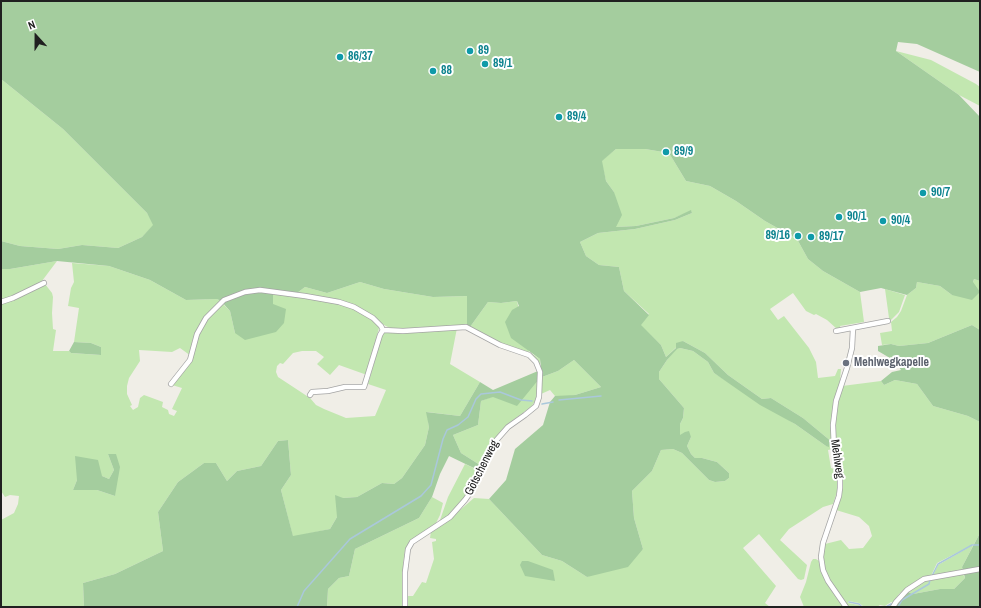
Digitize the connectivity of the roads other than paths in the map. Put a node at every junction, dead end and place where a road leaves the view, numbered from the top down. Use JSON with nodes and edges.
{"nodes":[{"id":1,"x":44,"y":283,"type":"dead end"},
{"id":2,"x":1,"y":302,"type":"edge"},
{"id":3,"x":888,"y":321,"type":"dead end"},
{"id":4,"x":853,"y":328,"type":"junction"},
{"id":5,"x":383,"y":330,"type":"junction"},
{"id":6,"x":836,"y":331,"type":"dead end"},
{"id":7,"x":171,"y":384,"type":"dead end"},
{"id":8,"x":310,"y":394,"type":"dead end"},
{"id":9,"x":980,"y":569,"type":"edge"},
{"id":10,"x":405,"y":607,"type":"edge"},
{"id":11,"x":846,"y":607,"type":"edge"},
{"id":12,"x":893,"y":607,"type":"edge"}],
"edges":[{"from":1,"to":2,"type":"street"},
{"from":3,"to":4,"type":"street"},
{"from":4,"to":6,"type":"street"},
{"from":4,"to":11,"type":"street","name":"Mehlweg"},
{"from":5,"to":7,"type":"street"},
{"from":5,"to":8,"type":"street"},
{"from":5,"to":10,"type":"street","name":"Götschenweg"},
{"from":9,"to":12,"type":"street"}]}
